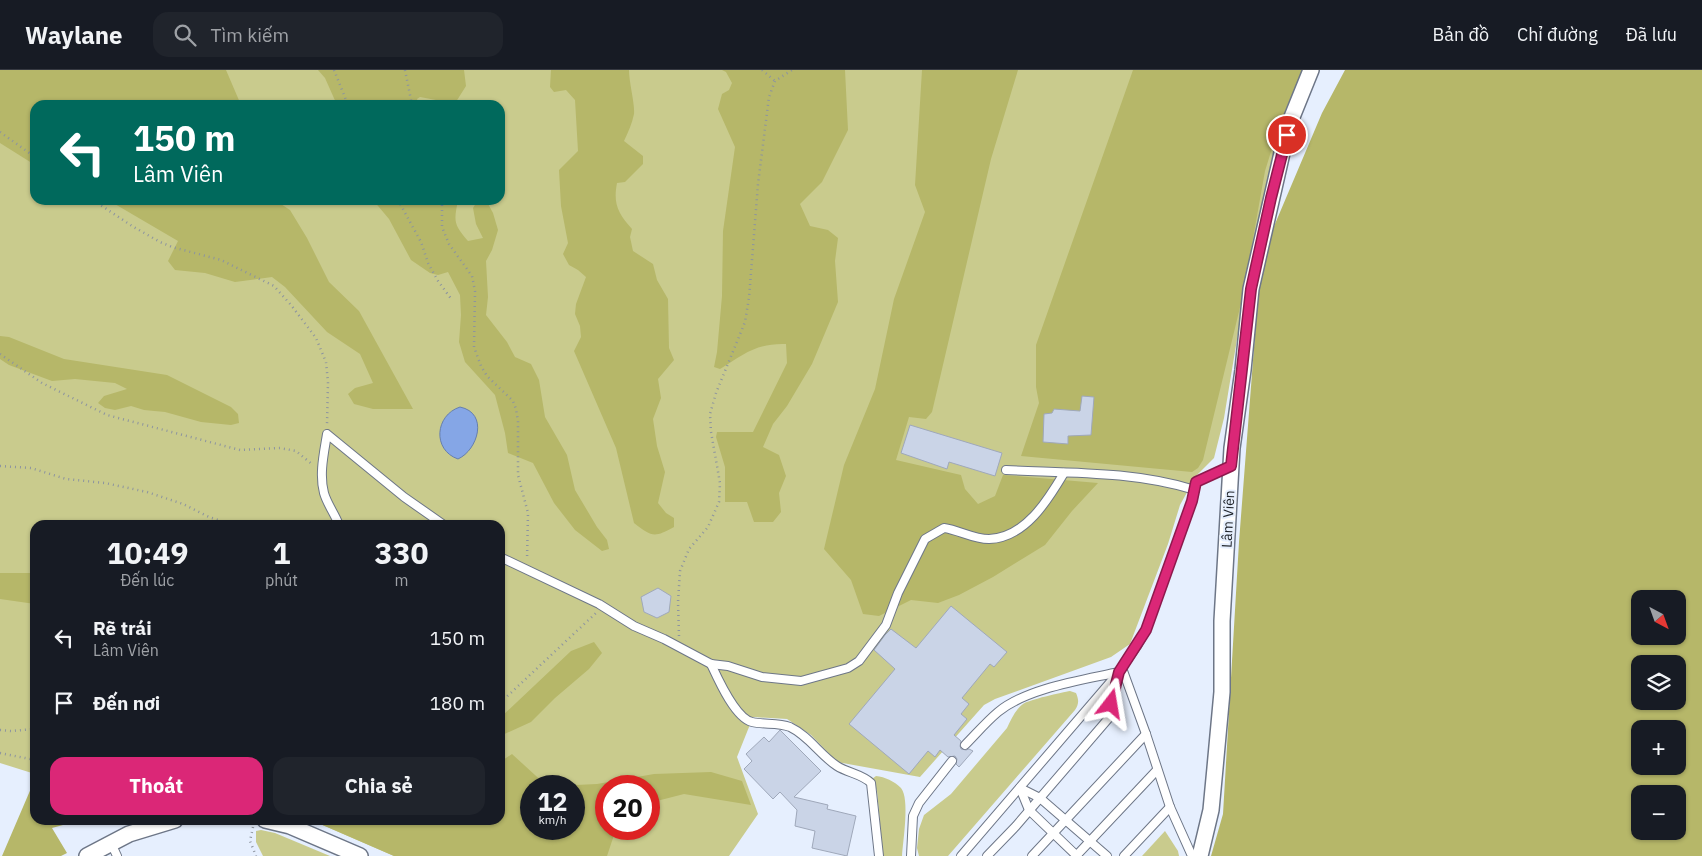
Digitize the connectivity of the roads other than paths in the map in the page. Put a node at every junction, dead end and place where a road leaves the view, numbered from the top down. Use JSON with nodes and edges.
{"nodes":[{"id":1,"x":1311,"y":70,"type":"edge"},
{"id":2,"x":1231,"y":466,"type":"junction"},
{"id":3,"x":1006,"y":470,"type":"dead end"},
{"id":4,"x":1064,"y":473,"type":"junction"},
{"id":5,"x":1194,"y":490,"type":"junction"},
{"id":6,"x":337,"y":520,"type":"edge"},
{"id":7,"x":437,"y":520,"type":"edge"},
{"id":8,"x":505,"y":560,"type":"edge"},
{"id":9,"x":711,"y":664,"type":"junction"},
{"id":10,"x":1120,"y":670,"type":"junction"},
{"id":11,"x":1146,"y":734,"type":"junction"},
{"id":12,"x":965,"y":745,"type":"dead end"},
{"id":13,"x":952,"y":761,"type":"dead end"},
{"id":14,"x":1157,"y":770,"type":"junction"},
{"id":15,"x":1020,"y":788,"type":"junction"},
{"id":16,"x":1040,"y":798,"type":"junction"},
{"id":17,"x":1170,"y":807,"type":"junction"},
{"id":18,"x":1029,"y":810,"type":"junction"},
{"id":19,"x":1065,"y":820,"type":"junction"},
{"id":20,"x":158,"y":825,"type":"edge"},
{"id":21,"x":286,"y":825,"type":"edge"},
{"id":22,"x":1053,"y":833,"type":"junction"},
{"id":23,"x":1089,"y":841,"type":"junction"},
{"id":24,"x":114,"y":850,"type":"edge"},
{"id":25,"x":87,"y":856,"type":"edge"},
{"id":26,"x":360,"y":856,"type":"edge"},
{"id":27,"x":879,"y":856,"type":"edge"},
{"id":28,"x":911,"y":856,"type":"edge"},
{"id":29,"x":961,"y":856,"type":"edge"},
{"id":30,"x":988,"y":856,"type":"edge"},
{"id":31,"x":1032,"y":856,"type":"edge"},
{"id":32,"x":1076,"y":856,"type":"edge"},
{"id":33,"x":1107,"y":856,"type":"edge"},
{"id":34,"x":1124,"y":856,"type":"edge"},
{"id":35,"x":1192,"y":856,"type":"edge"},
{"id":36,"x":1200,"y":856,"type":"edge"}],
"edges":[{"from":1,"to":2,"type":"street","name":"Lâm Viên"},
{"from":2,"to":5,"type":"lane"},
{"from":2,"to":36,"type":"street","name":"Lâm Viên"},
{"from":3,"to":4,"type":"lane"},
{"from":4,"to":5,"type":"lane"},
{"from":4,"to":9,"type":"lane"},
{"from":5,"to":10,"type":"lane"},
{"from":6,"to":7,"type":"lane"},
{"from":8,"to":9,"type":"lane"},
{"from":9,"to":27,"type":"lane"},
{"from":10,"to":11,"type":"lane"},
{"from":10,"to":12,"type":"lane"},
{"from":10,"to":15,"type":"lane"},
{"from":10,"to":16,"type":"lane"},
{"from":11,"to":14,"type":"lane"},
{"from":11,"to":19,"type":"lane"},
{"from":13,"to":28,"type":"lane"},
{"from":14,"to":17,"type":"lane"},
{"from":14,"to":23,"type":"lane"},
{"from":15,"to":16,"type":"lane"},
{"from":15,"to":18,"type":"lane"},
{"from":15,"to":29,"type":"lane"},
{"from":16,"to":18,"type":"lane"},
{"from":16,"to":19,"type":"lane"},
{"from":17,"to":34,"type":"lane"},
{"from":17,"to":35,"type":"lane"},
{"from":18,"to":22,"type":"lane"},
{"from":18,"to":30,"type":"lane"},
{"from":19,"to":22,"type":"lane"},
{"from":19,"to":23,"type":"lane"},
{"from":20,"to":24,"type":"street"},
{"from":21,"to":26,"type":"street"},
{"from":22,"to":31,"type":"lane"},
{"from":22,"to":32,"type":"lane"},
{"from":23,"to":32,"type":"lane"},
{"from":23,"to":33,"type":"lane"},
{"from":24,"to":25,"type":"street"}]}
